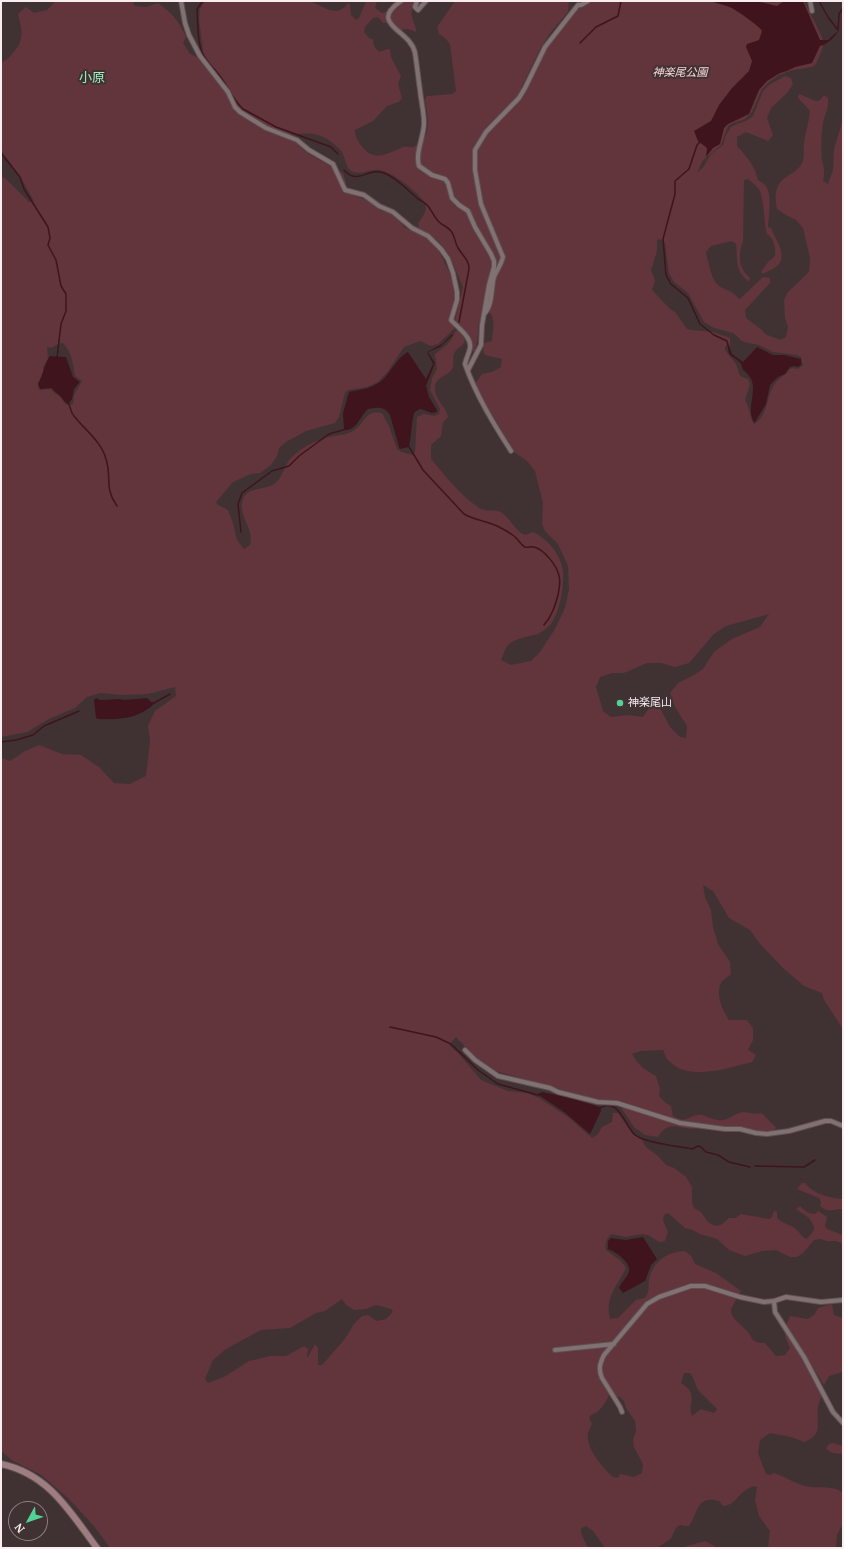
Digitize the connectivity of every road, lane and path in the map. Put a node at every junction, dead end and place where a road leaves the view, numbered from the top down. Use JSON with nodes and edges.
{"nodes":[{"id":1,"x":181,"y":1,"type":"edge"},
{"id":2,"x":401,"y":1,"type":"edge"},
{"id":3,"x":417,"y":1,"type":"edge"},
{"id":4,"x":426,"y":1,"type":"edge"},
{"id":5,"x":574,"y":1,"type":"edge"},
{"id":6,"x":588,"y":1,"type":"edge"},
{"id":7,"x":810,"y":1,"type":"edge"},
{"id":8,"x":578,"y":5,"type":"junction"},
{"id":9,"x":812,"y":11,"type":"dead end"},
{"id":10,"x":484,"y":314,"type":"junction"},
{"id":11,"x":468,"y":370,"type":"junction"},
{"id":12,"x":511,"y":451,"type":"dead end"},
{"id":13,"x":465,"y":1050,"type":"dead end"},
{"id":14,"x":843,"y":1126,"type":"edge"},
{"id":15,"x":843,"y":1300,"type":"edge"},
{"id":16,"x":774,"y":1301,"type":"junction"},
{"id":17,"x":614,"y":1344,"type":"junction"},
{"id":18,"x":556,"y":1350,"type":"dead end"},
{"id":19,"x":622,"y":1412,"type":"dead end"},
{"id":20,"x":843,"y":1424,"type":"edge"},
{"id":21,"x":1,"y":1464,"type":"edge"},
{"id":22,"x":97,"y":1548,"type":"edge"}],
"edges":[{"from":1,"to":11,"type":"street"},
{"from":2,"to":10,"type":"street"},
{"from":3,"to":4,"type":"street"},
{"from":5,"to":8,"type":"street"},
{"from":6,"to":8,"type":"street"},
{"from":7,"to":9,"type":"street"},
{"from":8,"to":10,"type":"street"},
{"from":10,"to":11,"type":"street"},
{"from":11,"to":12,"type":"street"},
{"from":13,"to":14,"type":"street"},
{"from":15,"to":16,"type":"street"},
{"from":16,"to":17,"type":"street"},
{"from":16,"to":20,"type":"street"},
{"from":17,"to":18,"type":"street"},
{"from":17,"to":19,"type":"street"},
{"from":21,"to":22,"type":"main road"}]}
